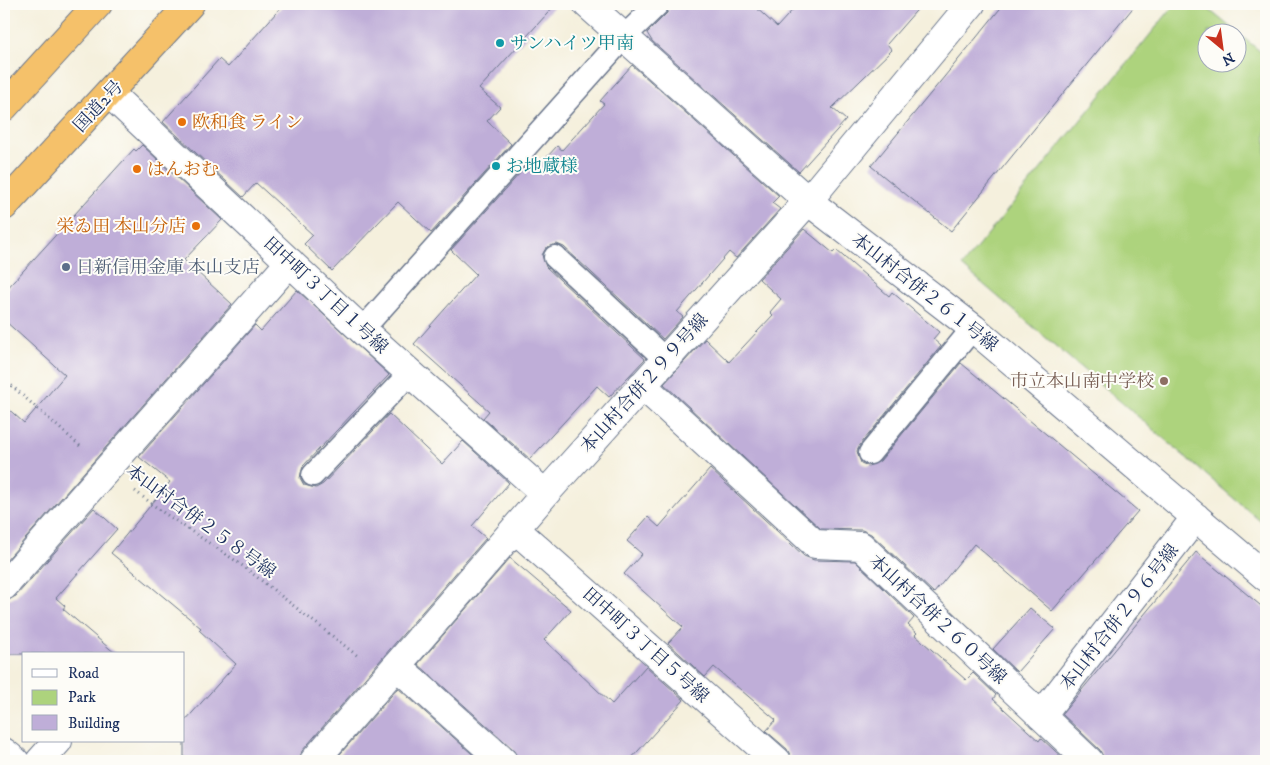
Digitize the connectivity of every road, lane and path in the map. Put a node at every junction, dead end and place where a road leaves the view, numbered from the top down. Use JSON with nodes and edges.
{"nodes":[{"id":1,"x":98,"y":4,"type":"edge"},
{"id":2,"x":190,"y":4,"type":"edge"},
{"id":3,"x":587,"y":4,"type":"edge"},
{"id":4,"x":658,"y":4,"type":"edge"},
{"id":5,"x":971,"y":4,"type":"edge"},
{"id":6,"x":624,"y":37,"type":"junction"},
{"id":7,"x":110,"y":94,"type":"junction"},
{"id":8,"x":4,"y":107,"type":"edge"},
{"id":9,"x":808,"y":201,"type":"junction"},
{"id":10,"x":4,"y":206,"type":"edge"},
{"id":11,"x":555,"y":257,"type":"dead end"},
{"id":12,"x":290,"y":262,"type":"junction"},
{"id":13,"x":973,"y":328,"type":"junction"},
{"id":14,"x":362,"y":330,"type":"junction"},
{"id":15,"x":665,"y":359,"type":"junction"},
{"id":16,"x":410,"y":373,"type":"junction"},
{"id":17,"x":4,"y":379,"type":"edge"},
{"id":18,"x":642,"y":385,"type":"junction"},
{"id":19,"x":870,"y":453,"type":"dead end"},
{"id":20,"x":106,"y":469,"type":"junction"},
{"id":21,"x":313,"y":475,"type":"dead end"},
{"id":22,"x":545,"y":494,"type":"junction"},
{"id":23,"x":1196,"y":517,"type":"junction"},
{"id":24,"x":515,"y":529,"type":"junction"},
{"id":25,"x":1266,"y":577,"type":"edge"},
{"id":26,"x":4,"y":586,"type":"edge"},
{"id":27,"x":392,"y":673,"type":"junction"},
{"id":28,"x":1041,"y":716,"type":"junction"},
{"id":29,"x":57,"y":742,"type":"edge"},
{"id":30,"x":4,"y":752,"type":"edge"},
{"id":31,"x":15,"y":761,"type":"edge"},
{"id":32,"x":40,"y":761,"type":"edge"},
{"id":33,"x":314,"y":761,"type":"edge"},
{"id":34,"x":503,"y":761,"type":"edge"},
{"id":35,"x":777,"y":761,"type":"edge"},
{"id":36,"x":1089,"y":761,"type":"edge"}],
"edges":[{"from":1,"to":8,"type":"highway"},
{"from":2,"to":7,"type":"highway","name":"国道2号"},
{"from":3,"to":6,"type":"street","name":"本山村合併２６１号線"},
{"from":4,"to":6,"type":"lane"},
{"from":5,"to":9,"type":"street","name":"本山村合併２９９号線"},
{"from":6,"to":9,"type":"street","name":"本山村合併２６１号線"},
{"from":6,"to":14,"type":"lane"},
{"from":7,"to":10,"type":"highway","name":"国道2号"},
{"from":7,"to":12,"type":"street","name":"田中町３丁目１号線"},
{"from":9,"to":13,"type":"street","name":"本山村合併２６１号線"},
{"from":9,"to":15,"type":"street","name":"本山村合併２９９号線"},
{"from":11,"to":15,"type":"lane"},
{"from":12,"to":14,"type":"street","name":"田中町３丁目１号線"},
{"from":12,"to":20,"type":"street"},
{"from":13,"to":19,"type":"lane"},
{"from":13,"to":23,"type":"street","name":"本山村合併２６１号線"},
{"from":14,"to":16,"type":"street","name":"田中町３丁目１号線"},
{"from":15,"to":18,"type":"street","name":"本山村合併２９９号線"},
{"from":16,"to":21,"type":"lane"},
{"from":16,"to":22,"type":"street","name":"田中町３丁目１号線"},
{"from":17,"to":20,"type":"path","name":"本山村合併２５８号線"},
{"from":18,"to":22,"type":"street","name":"本山村合併２９９号線"},
{"from":18,"to":28,"type":"street","name":"本山村合併２６０号線"},
{"from":20,"to":26,"type":"street"},
{"from":20,"to":27,"type":"path","name":"本山村合併２５８号線"},
{"from":22,"to":24,"type":"street","name":"本山村合併２９９号線"},
{"from":23,"to":25,"type":"street","name":"本山村合併２６１号線"},
{"from":23,"to":28,"type":"street","name":"本山村合併２９６号線"},
{"from":24,"to":27,"type":"street","name":"本山村合併２９９号線"},
{"from":24,"to":35,"type":"street","name":"田中町３丁目５号線"},
{"from":27,"to":33,"type":"street","name":"本山村合併２９９号線"},
{"from":27,"to":34,"type":"street"},
{"from":28,"to":36,"type":"street","name":"本山村合併２６０号線"},
{"from":29,"to":32,"type":"street"},
{"from":30,"to":31,"type":"street"}]}
